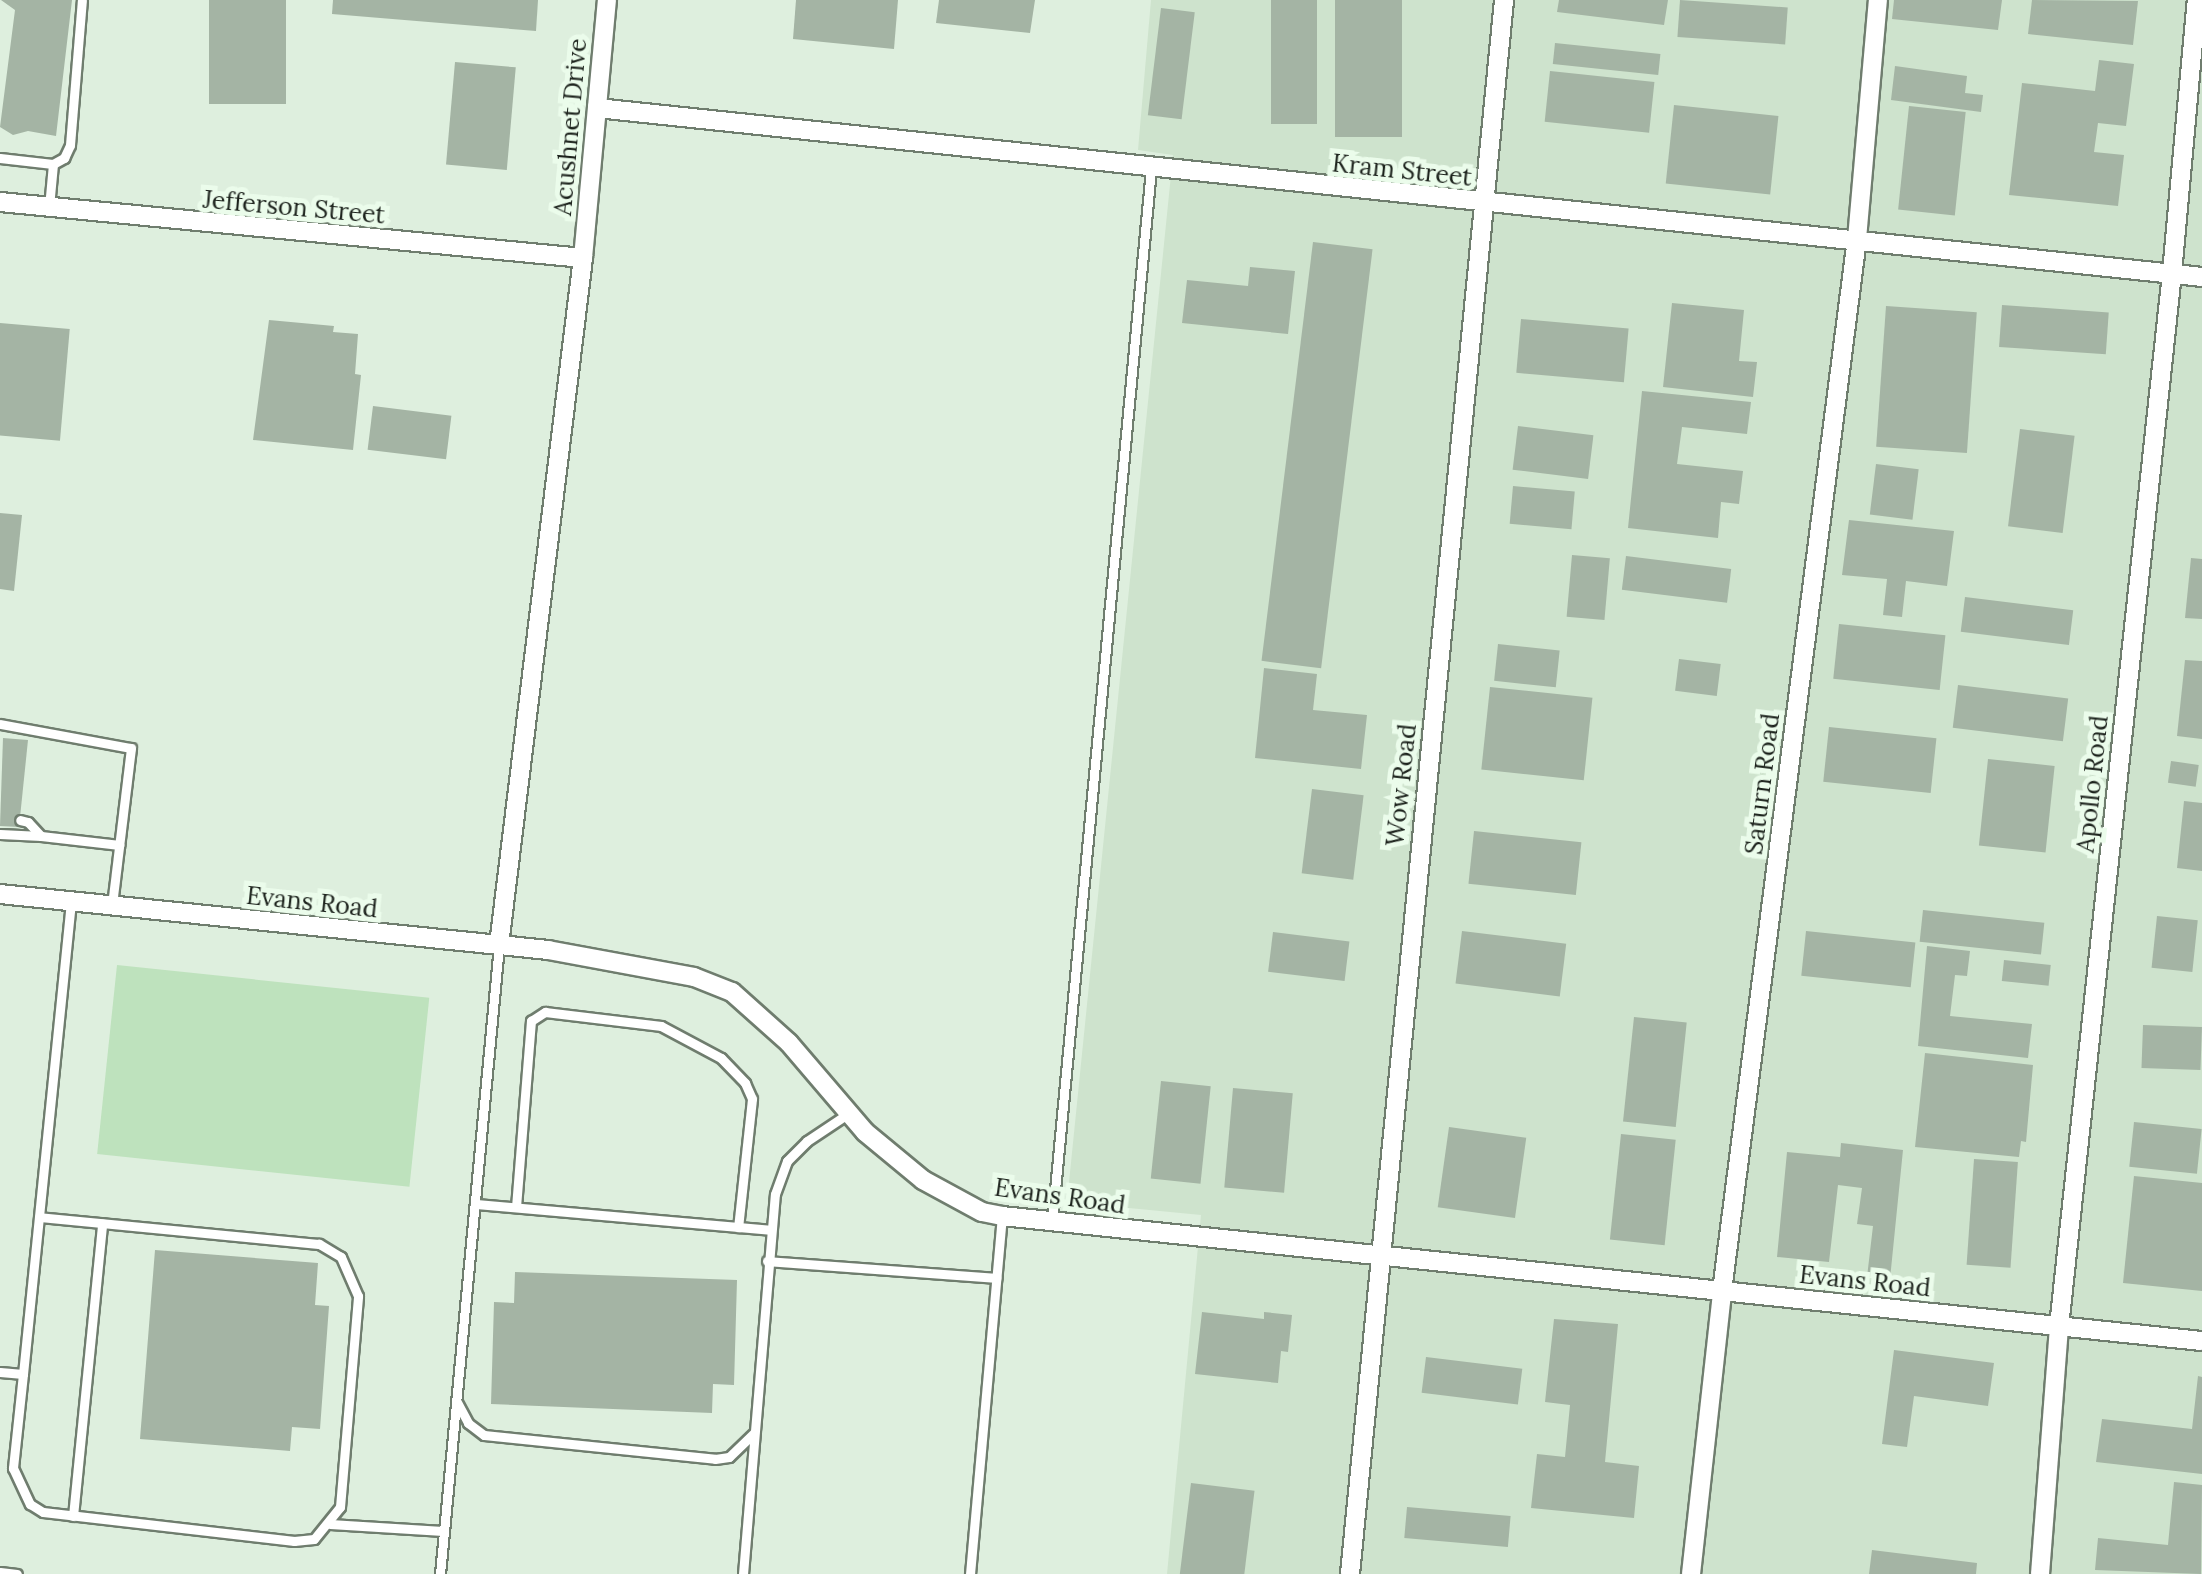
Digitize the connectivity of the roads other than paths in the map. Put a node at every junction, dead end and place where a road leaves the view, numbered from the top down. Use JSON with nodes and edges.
{"nodes":[{"id":1,"x":82,"y":0,"type":"edge"},
{"id":2,"x":607,"y":0,"type":"edge"},
{"id":3,"x":1504,"y":0,"type":"edge"},
{"id":4,"x":1878,"y":0,"type":"edge"},
{"id":5,"x":2196,"y":0,"type":"edge"},
{"id":6,"x":597,"y":108,"type":"junction"},
{"id":7,"x":0,"y":158,"type":"edge"},
{"id":8,"x":53,"y":164,"type":"junction"},
{"id":9,"x":1152,"y":168,"type":"junction"},
{"id":10,"x":0,"y":202,"type":"edge"},
{"id":11,"x":1482,"y":204,"type":"junction"},
{"id":12,"x":48,"y":208,"type":"junction"},
{"id":13,"x":1856,"y":239,"type":"junction"},
{"id":14,"x":583,"y":258,"type":"junction"},
{"id":15,"x":2172,"y":273,"type":"junction"},
{"id":16,"x":2202,"y":277,"type":"edge"},
{"id":17,"x":0,"y":724,"type":"edge"},
{"id":18,"x":20,"y":820,"type":"dead end"},
{"id":19,"x":0,"y":834,"type":"edge"},
{"id":20,"x":41,"y":836,"type":"junction"},
{"id":21,"x":120,"y":844,"type":"junction"},
{"id":22,"x":0,"y":894,"type":"edge"},
{"id":23,"x":71,"y":902,"type":"junction"},
{"id":24,"x":112,"y":905,"type":"junction"},
{"id":25,"x":499,"y":945,"type":"junction"},
{"id":26,"x":849,"y":1112,"type":"junction"},
{"id":27,"x":475,"y":1204,"type":"junction"},
{"id":28,"x":516,"y":1207,"type":"junction"},
{"id":29,"x":1002,"y":1216,"type":"junction"},
{"id":30,"x":39,"y":1217,"type":"junction"},
{"id":31,"x":1052,"y":1222,"type":"junction"},
{"id":32,"x":102,"y":1223,"type":"junction"},
{"id":33,"x":738,"y":1227,"type":"junction"},
{"id":34,"x":771,"y":1230,"type":"junction"},
{"id":35,"x":1381,"y":1256,"type":"junction"},
{"id":36,"x":767,"y":1261,"type":"junction"},
{"id":37,"x":996,"y":1278,"type":"junction"},
{"id":38,"x":1722,"y":1291,"type":"junction"},
{"id":39,"x":2059,"y":1327,"type":"junction"},
{"id":40,"x":2202,"y":1341,"type":"edge"},
{"id":41,"x":0,"y":1372,"type":"edge"},
{"id":42,"x":23,"y":1374,"type":"junction"},
{"id":43,"x":456,"y":1400,"type":"junction"},
{"id":44,"x":754,"y":1433,"type":"junction"},
{"id":45,"x":73,"y":1516,"type":"junction"},
{"id":46,"x":330,"y":1524,"type":"junction"},
{"id":47,"x":442,"y":1531,"type":"junction"},
{"id":48,"x":0,"y":1572,"type":"edge"},
{"id":49,"x":17,"y":1574,"type":"edge"},
{"id":50,"x":440,"y":1574,"type":"edge"},
{"id":51,"x":743,"y":1574,"type":"edge"},
{"id":52,"x":970,"y":1574,"type":"edge"},
{"id":53,"x":1350,"y":1574,"type":"edge"},
{"id":54,"x":1691,"y":1574,"type":"edge"},
{"id":55,"x":2040,"y":1574,"type":"edge"}],
"edges":[{"from":1,"to":8,"type":"lane"},
{"from":2,"to":6,"type":"street","name":"Acushnet Drive"},
{"from":3,"to":11,"type":"street","name":"Wow Road"},
{"from":4,"to":13,"type":"street","name":"Saturn Road"},
{"from":5,"to":15,"type":"street","name":"Apollo Road"},
{"from":6,"to":9,"type":"street","name":"Kram Street"},
{"from":6,"to":14,"type":"street","name":"Acushnet Drive"},
{"from":7,"to":8,"type":"lane"},
{"from":8,"to":12,"type":"lane"},
{"from":9,"to":11,"type":"street","name":"Kram Street"},
{"from":9,"to":31,"type":"lane"},
{"from":10,"to":12,"type":"street","name":"Jefferson Street"},
{"from":11,"to":13,"type":"street","name":"Kram Street"},
{"from":11,"to":35,"type":"street","name":"Wow Road"},
{"from":12,"to":14,"type":"street","name":"Jefferson Street"},
{"from":13,"to":15,"type":"street","name":"Kram Street"},
{"from":13,"to":38,"type":"street","name":"Saturn Road"},
{"from":14,"to":25,"type":"street","name":"Acushnet Drive"},
{"from":15,"to":16,"type":"street","name":"Kram Street"},
{"from":15,"to":39,"type":"street","name":"Apollo Road"},
{"from":17,"to":21,"type":"lane"},
{"from":18,"to":20,"type":"lane"},
{"from":19,"to":20,"type":"lane"},
{"from":20,"to":21,"type":"lane"},
{"from":21,"to":24,"type":"lane"},
{"from":22,"to":23,"type":"street","name":"Evans Road"},
{"from":23,"to":24,"type":"street","name":"Evans Road"},
{"from":23,"to":30,"type":"lane"},
{"from":24,"to":25,"type":"street","name":"Evans Road"},
{"from":25,"to":26,"type":"street","name":"Evans Road"},
{"from":25,"to":27,"type":"lane"},
{"from":26,"to":29,"type":"street","name":"Evans Road"},
{"from":26,"to":34,"type":"lane"},
{"from":27,"to":28,"type":"lane"},
{"from":27,"to":43,"type":"lane"},
{"from":28,"to":33,"type":"lane"},
{"from":28,"to":33,"type":"lane"},
{"from":29,"to":31,"type":"street","name":"Evans Road"},
{"from":29,"to":37,"type":"lane"},
{"from":30,"to":32,"type":"lane"},
{"from":30,"to":42,"type":"lane"},
{"from":31,"to":35,"type":"street","name":"Evans Road"},
{"from":32,"to":45,"type":"lane"},
{"from":32,"to":46,"type":"lane"},
{"from":33,"to":34,"type":"lane"},
{"from":34,"to":36,"type":"lane"},
{"from":35,"to":38,"type":"street","name":"Evans Road"},
{"from":35,"to":53,"type":"street","name":"Wow Road"},
{"from":36,"to":37,"type":"lane"},
{"from":36,"to":44,"type":"lane"},
{"from":37,"to":52,"type":"lane"},
{"from":38,"to":39,"type":"street","name":"Evans Road"},
{"from":38,"to":54,"type":"street","name":"Saturn Road"},
{"from":39,"to":40,"type":"street","name":"Evans Road"},
{"from":39,"to":55,"type":"street","name":"Apollo Road"},
{"from":41,"to":42,"type":"lane"},
{"from":42,"to":45,"type":"lane"},
{"from":43,"to":44,"type":"lane"},
{"from":43,"to":47,"type":"lane"},
{"from":44,"to":51,"type":"lane"},
{"from":45,"to":46,"type":"lane"},
{"from":46,"to":47,"type":"lane"},
{"from":47,"to":50,"type":"lane"},
{"from":48,"to":49,"type":"lane"}]}
